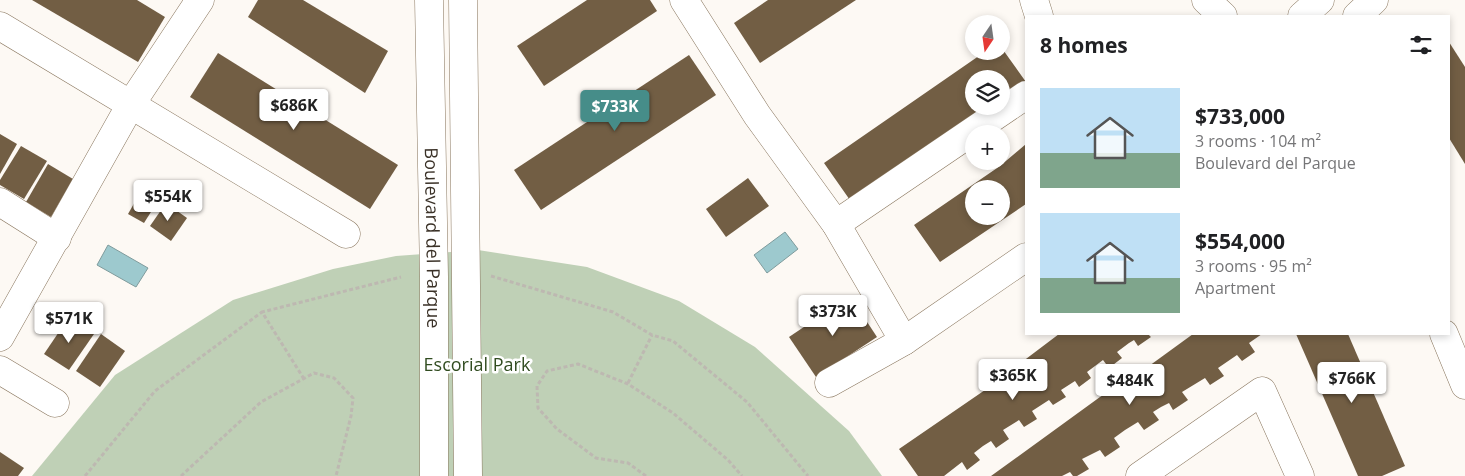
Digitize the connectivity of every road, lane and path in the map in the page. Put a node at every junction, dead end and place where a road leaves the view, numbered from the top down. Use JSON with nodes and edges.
{"nodes":[{"id":1,"x":200,"y":0,"type":"edge"},
{"id":2,"x":429,"y":0,"type":"edge"},
{"id":3,"x":463,"y":0,"type":"edge"},
{"id":4,"x":684,"y":0,"type":"edge"},
{"id":5,"x":1034,"y":0,"type":"edge"},
{"id":6,"x":1206,"y":0,"type":"edge"},
{"id":7,"x":1320,"y":0,"type":"edge"},
{"id":8,"x":1374,"y":0,"type":"edge"},
{"id":9,"x":1039,"y":15,"type":"edge"},
{"id":10,"x":1222,"y":15,"type":"edge"},
{"id":11,"x":1303,"y":15,"type":"edge"},
{"id":12,"x":1358,"y":15,"type":"edge"},
{"id":13,"x":0,"y":26,"type":"edge"},
{"id":14,"x":1025,"y":96,"type":"edge"},
{"id":15,"x":130,"y":104,"type":"junction"},
{"id":16,"x":0,"y":202,"type":"edge"},
{"id":17,"x":836,"y":224,"type":"junction"},
{"id":18,"x":346,"y":234,"type":"dead end"},
{"id":19,"x":57,"y":238,"type":"junction"},
{"id":20,"x":1025,"y":258,"type":"edge"},
{"id":21,"x":466,"y":273,"type":"junction"},
{"id":22,"x":401,"y":277,"type":"dead end"},
{"id":23,"x":262,"y":312,"type":"junction"},
{"id":24,"x":652,"y":335,"type":"junction"},
{"id":25,"x":1444,"y":335,"type":"edge"},
{"id":26,"x":0,"y":337,"type":"edge"},
{"id":27,"x":904,"y":341,"type":"junction"},
{"id":28,"x":0,"y":370,"type":"edge"},
{"id":29,"x":304,"y":379,"type":"junction"},
{"id":30,"x":829,"y":383,"type":"dead end"},
{"id":31,"x":628,"y":384,"type":"junction"},
{"id":32,"x":1465,"y":385,"type":"edge"},
{"id":33,"x":55,"y":403,"type":"dead end"},
{"id":34,"x":85,"y":476,"type":"edge"},
{"id":35,"x":181,"y":476,"type":"edge"},
{"id":36,"x":336,"y":476,"type":"edge"},
{"id":37,"x":434,"y":476,"type":"edge"},
{"id":38,"x":468,"y":476,"type":"edge"},
{"id":39,"x":646,"y":476,"type":"edge"},
{"id":40,"x":742,"y":476,"type":"edge"},
{"id":41,"x":808,"y":476,"type":"edge"},
{"id":42,"x":1140,"y":476,"type":"edge"},
{"id":43,"x":1300,"y":476,"type":"edge"}],
"edges":[{"from":1,"to":15,"type":"street"},
{"from":2,"to":37,"type":"street","name":"Boulevard del Parque"},
{"from":3,"to":21,"type":"street","name":"Boulevard del Parque"},
{"from":4,"to":17,"type":"street"},
{"from":5,"to":9,"type":"street"},
{"from":6,"to":10,"type":"street"},
{"from":7,"to":11,"type":"street"},
{"from":8,"to":12,"type":"street"},
{"from":13,"to":15,"type":"street"},
{"from":14,"to":17,"type":"street"},
{"from":15,"to":18,"type":"street"},
{"from":15,"to":19,"type":"street"},
{"from":16,"to":19,"type":"street"},
{"from":17,"to":27,"type":"street"},
{"from":19,"to":26,"type":"street"},
{"from":20,"to":27,"type":"street"},
{"from":21,"to":24,"type":"path"},
{"from":21,"to":38,"type":"street","name":"Boulevard del Parque"},
{"from":22,"to":23,"type":"path"},
{"from":23,"to":29,"type":"path"},
{"from":23,"to":34,"type":"path"},
{"from":24,"to":31,"type":"path"},
{"from":24,"to":41,"type":"path"},
{"from":25,"to":32,"type":"street"},
{"from":27,"to":30,"type":"street"},
{"from":28,"to":33,"type":"street"},
{"from":29,"to":35,"type":"path"},
{"from":29,"to":36,"type":"path"},
{"from":31,"to":39,"type":"path"},
{"from":31,"to":40,"type":"path"},
{"from":42,"to":43,"type":"street"}]}
